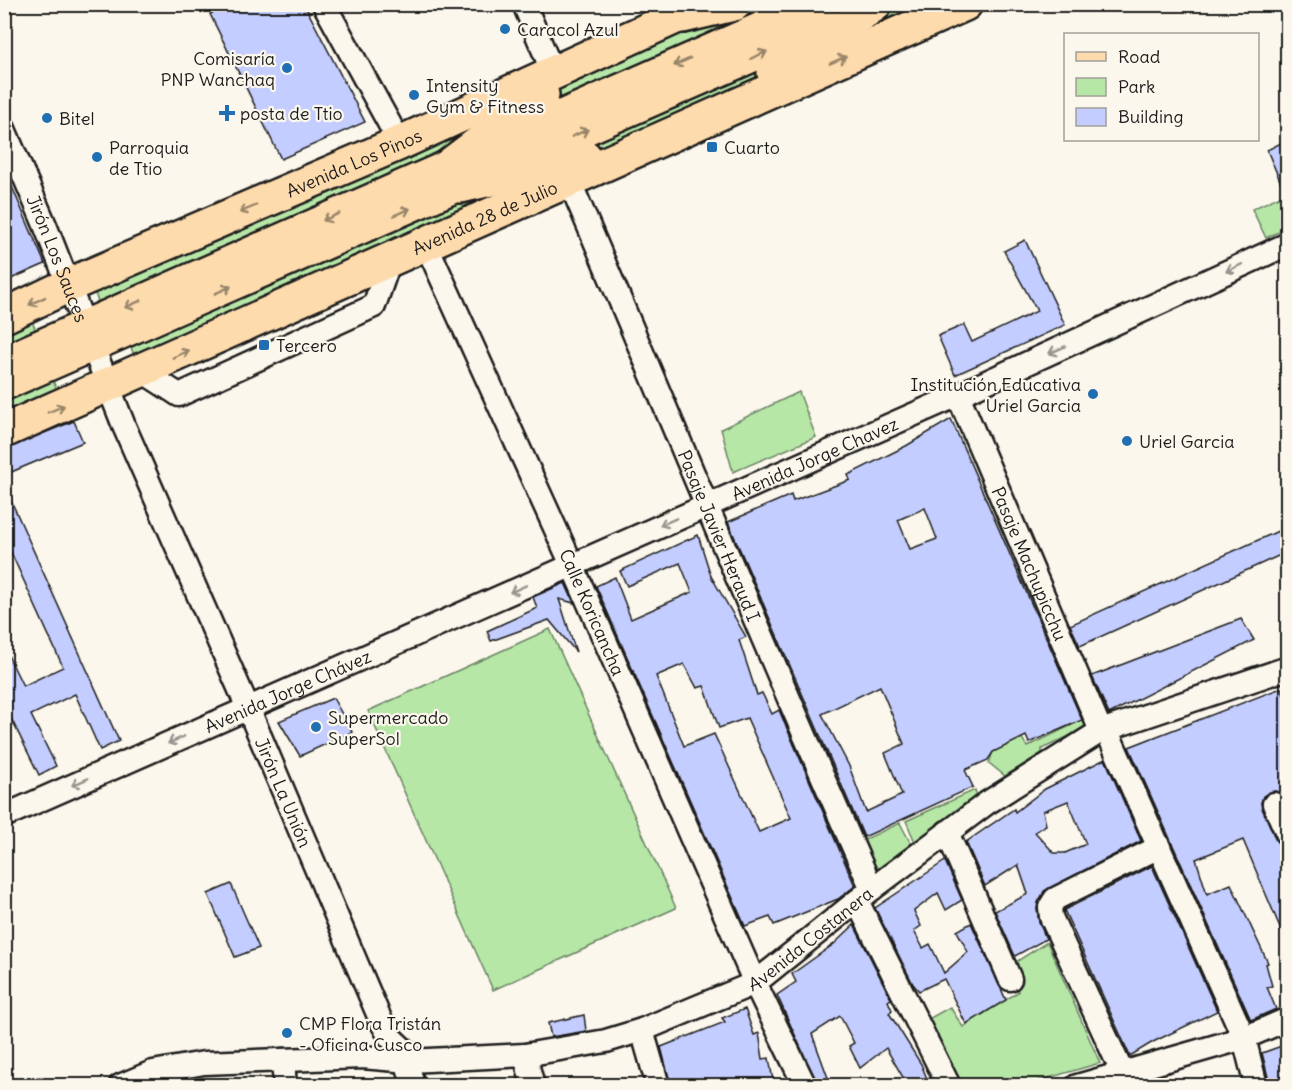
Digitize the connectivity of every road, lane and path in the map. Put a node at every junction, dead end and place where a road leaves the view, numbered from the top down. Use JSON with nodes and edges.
{"nodes":[{"id":1,"x":324,"y":4,"type":"edge"},
{"id":2,"x":524,"y":4,"type":"edge"},
{"id":3,"x":734,"y":4,"type":"edge"},
{"id":4,"x":812,"y":4,"type":"edge"},
{"id":5,"x":965,"y":4,"type":"edge"},
{"id":6,"x":874,"y":5,"type":"edge"},
{"id":7,"x":690,"y":11,"type":"edge"},
{"id":8,"x":632,"y":38,"type":"junction"},
{"id":9,"x":554,"y":75,"type":"junction"},
{"id":10,"x":720,"y":113,"type":"junction"},
{"id":11,"x":4,"y":129,"type":"edge"},
{"id":12,"x":658,"y":141,"type":"junction"},
{"id":13,"x":400,"y":143,"type":"junction"},
{"id":14,"x":455,"y":175,"type":"junction"},
{"id":15,"x":569,"y":180,"type":"junction"},
{"id":16,"x":426,"y":244,"type":"junction"},
{"id":17,"x":1287,"y":244,"type":"edge"},
{"id":18,"x":69,"y":285,"type":"junction"},
{"id":19,"x":4,"y":316,"type":"edge"},
{"id":20,"x":88,"y":336,"type":"junction"},
{"id":21,"x":4,"y":360,"type":"edge"},
{"id":22,"x":4,"y":386,"type":"edge"},
{"id":23,"x":108,"y":386,"type":"junction"},
{"id":24,"x":957,"y":396,"type":"junction"},
{"id":25,"x":4,"y":431,"type":"edge"},
{"id":26,"x":708,"y":504,"type":"junction"},
{"id":27,"x":572,"y":565,"type":"junction"},
{"id":28,"x":1287,"y":668,"type":"edge"},
{"id":29,"x":248,"y":708,"type":"junction"},
{"id":30,"x":1104,"y":730,"type":"junction"},
{"id":31,"x":1274,"y":804,"type":"dead end"},
{"id":32,"x":4,"y":816,"type":"edge"},
{"id":33,"x":947,"y":832,"type":"junction"},
{"id":34,"x":1287,"y":835,"type":"edge"},
{"id":35,"x":1159,"y":847,"type":"junction"},
{"id":36,"x":865,"y":895,"type":"junction"},
{"id":37,"x":1010,"y":979,"type":"dead end"},
{"id":38,"x":755,"y":982,"type":"junction"},
{"id":39,"x":1287,"y":1019,"type":"edge"},
{"id":40,"x":642,"y":1030,"type":"junction"},
{"id":41,"x":1244,"y":1038,"type":"junction"},
{"id":42,"x":525,"y":1055,"type":"junction"},
{"id":43,"x":284,"y":1060,"type":"junction"},
{"id":44,"x":408,"y":1061,"type":"junction"},
{"id":45,"x":1122,"y":1072,"type":"junction"},
{"id":46,"x":1081,"y":1085,"type":"edge"},
{"id":47,"x":120,"y":1086,"type":"edge"},
{"id":48,"x":285,"y":1086,"type":"edge"},
{"id":49,"x":412,"y":1086,"type":"edge"},
{"id":50,"x":533,"y":1086,"type":"edge"},
{"id":51,"x":658,"y":1086,"type":"edge"},
{"id":52,"x":805,"y":1086,"type":"edge"},
{"id":53,"x":949,"y":1086,"type":"edge"},
{"id":54,"x":1256,"y":1086,"type":"edge"}],
"edges":[{"from":1,"to":13,"type":"street"},
{"from":2,"to":9,"type":"street"},
{"from":3,"to":7,"type":"highway","name":"Avenida Los Pinos"},
{"from":4,"to":14,"type":"main road","one_way":true},
{"from":10,"to":5,"type":"highway","name":"Avenida 28 de Julio","one_way":true},
{"from":6,"to":10,"type":"highway"},
{"from":14,"to":6,"type":"main road","one_way":true},
{"from":7,"to":8,"type":"highway","name":"Avenida Los Pinos"},
{"from":8,"to":9,"type":"highway","name":"Avenida Los Pinos"},
{"from":8,"to":14,"type":"highway"},
{"from":9,"to":13,"type":"highway","name":"Avenida Los Pinos"},
{"from":10,"to":12,"type":"highway","name":"Avenida 28 de Julio"},
{"from":11,"to":18,"type":"street","name":"Jirón Los Sauces"},
{"from":12,"to":14,"type":"highway"},
{"from":12,"to":15,"type":"highway","name":"Avenida 28 de Julio"},
{"from":13,"to":18,"type":"highway","name":"Avenida Los Pinos","one_way":true},
{"from":14,"to":20,"type":"main road"},
{"from":15,"to":16,"type":"highway","name":"Avenida 28 de Julio"},
{"from":15,"to":26,"type":"street","name":"Pasaje Javier Heraud I"},
{"from":16,"to":23,"type":"highway","name":"Avenida 28 de Julio"},
{"from":16,"to":27,"type":"street","name":"Calle Koricancha"},
{"from":17,"to":24,"type":"street","name":"Avenida Jorge Chavez","one_way":true},
{"from":18,"to":19,"type":"highway","name":"Avenida Los Pinos","one_way":true},
{"from":18,"to":20,"type":"street","name":"Jirón Los Sauces"},
{"from":20,"to":21,"type":"main road"},
{"from":20,"to":22,"type":"main road"},
{"from":20,"to":23,"type":"street","name":"Jirón Los Sauces"},
{"from":25,"to":23,"type":"highway","name":"Avenida 28 de Julio","one_way":true},
{"from":23,"to":29,"type":"street","name":"Jirón La Unión"},
{"from":24,"to":26,"type":"street","name":"Avenida Jorge Chavez"},
{"from":24,"to":30,"type":"street","name":"Pasaje Machupicchu"},
{"from":26,"to":27,"type":"street","name":"Avenida Jorge Chavez","one_way":true},
{"from":26,"to":36,"type":"street","name":"Pasaje Javier Heraud I"},
{"from":27,"to":29,"type":"street","name":"Avenida Jorge Chávez","one_way":true},
{"from":27,"to":38,"type":"street","name":"Calle Koricancha"},
{"from":28,"to":30,"type":"street","name":"Avenida Costanera"},
{"from":29,"to":32,"type":"street","name":"Avenida Jorge Chávez","one_way":true},
{"from":29,"to":44,"type":"street","name":"Jirón La Unión"},
{"from":30,"to":33,"type":"street","name":"Avenida Costanera"},
{"from":30,"to":35,"type":"street","name":"Pasaje Machupicchu"},
{"from":31,"to":34,"type":"street"},
{"from":33,"to":36,"type":"street","name":"Avenida Costanera"},
{"from":33,"to":37,"type":"street"},
{"from":35,"to":41,"type":"street","name":"Pasaje Machupicchu"},
{"from":35,"to":45,"type":"street"},
{"from":36,"to":38,"type":"street","name":"Avenida Costanera"},
{"from":36,"to":53,"type":"street","name":"Pasaje Javier Heraud I"},
{"from":38,"to":40,"type":"street","name":"Avenida Costanera"},
{"from":38,"to":52,"type":"street","name":"Calle Koricancha"},
{"from":39,"to":41,"type":"street"},
{"from":40,"to":42,"type":"street","name":"Avenida Costanera"},
{"from":40,"to":51,"type":"street"},
{"from":41,"to":45,"type":"street"},
{"from":41,"to":54,"type":"street","name":"Pasaje Machupicchu"},
{"from":42,"to":44,"type":"street","name":"Avenida Costanera"},
{"from":42,"to":50,"type":"street"},
{"from":43,"to":44,"type":"street","name":"Avenida Costanera"},
{"from":43,"to":47,"type":"street","name":"Avenida Costanera"},
{"from":43,"to":48,"type":"street"},
{"from":44,"to":49,"type":"street"},
{"from":45,"to":46,"type":"street"}]}
